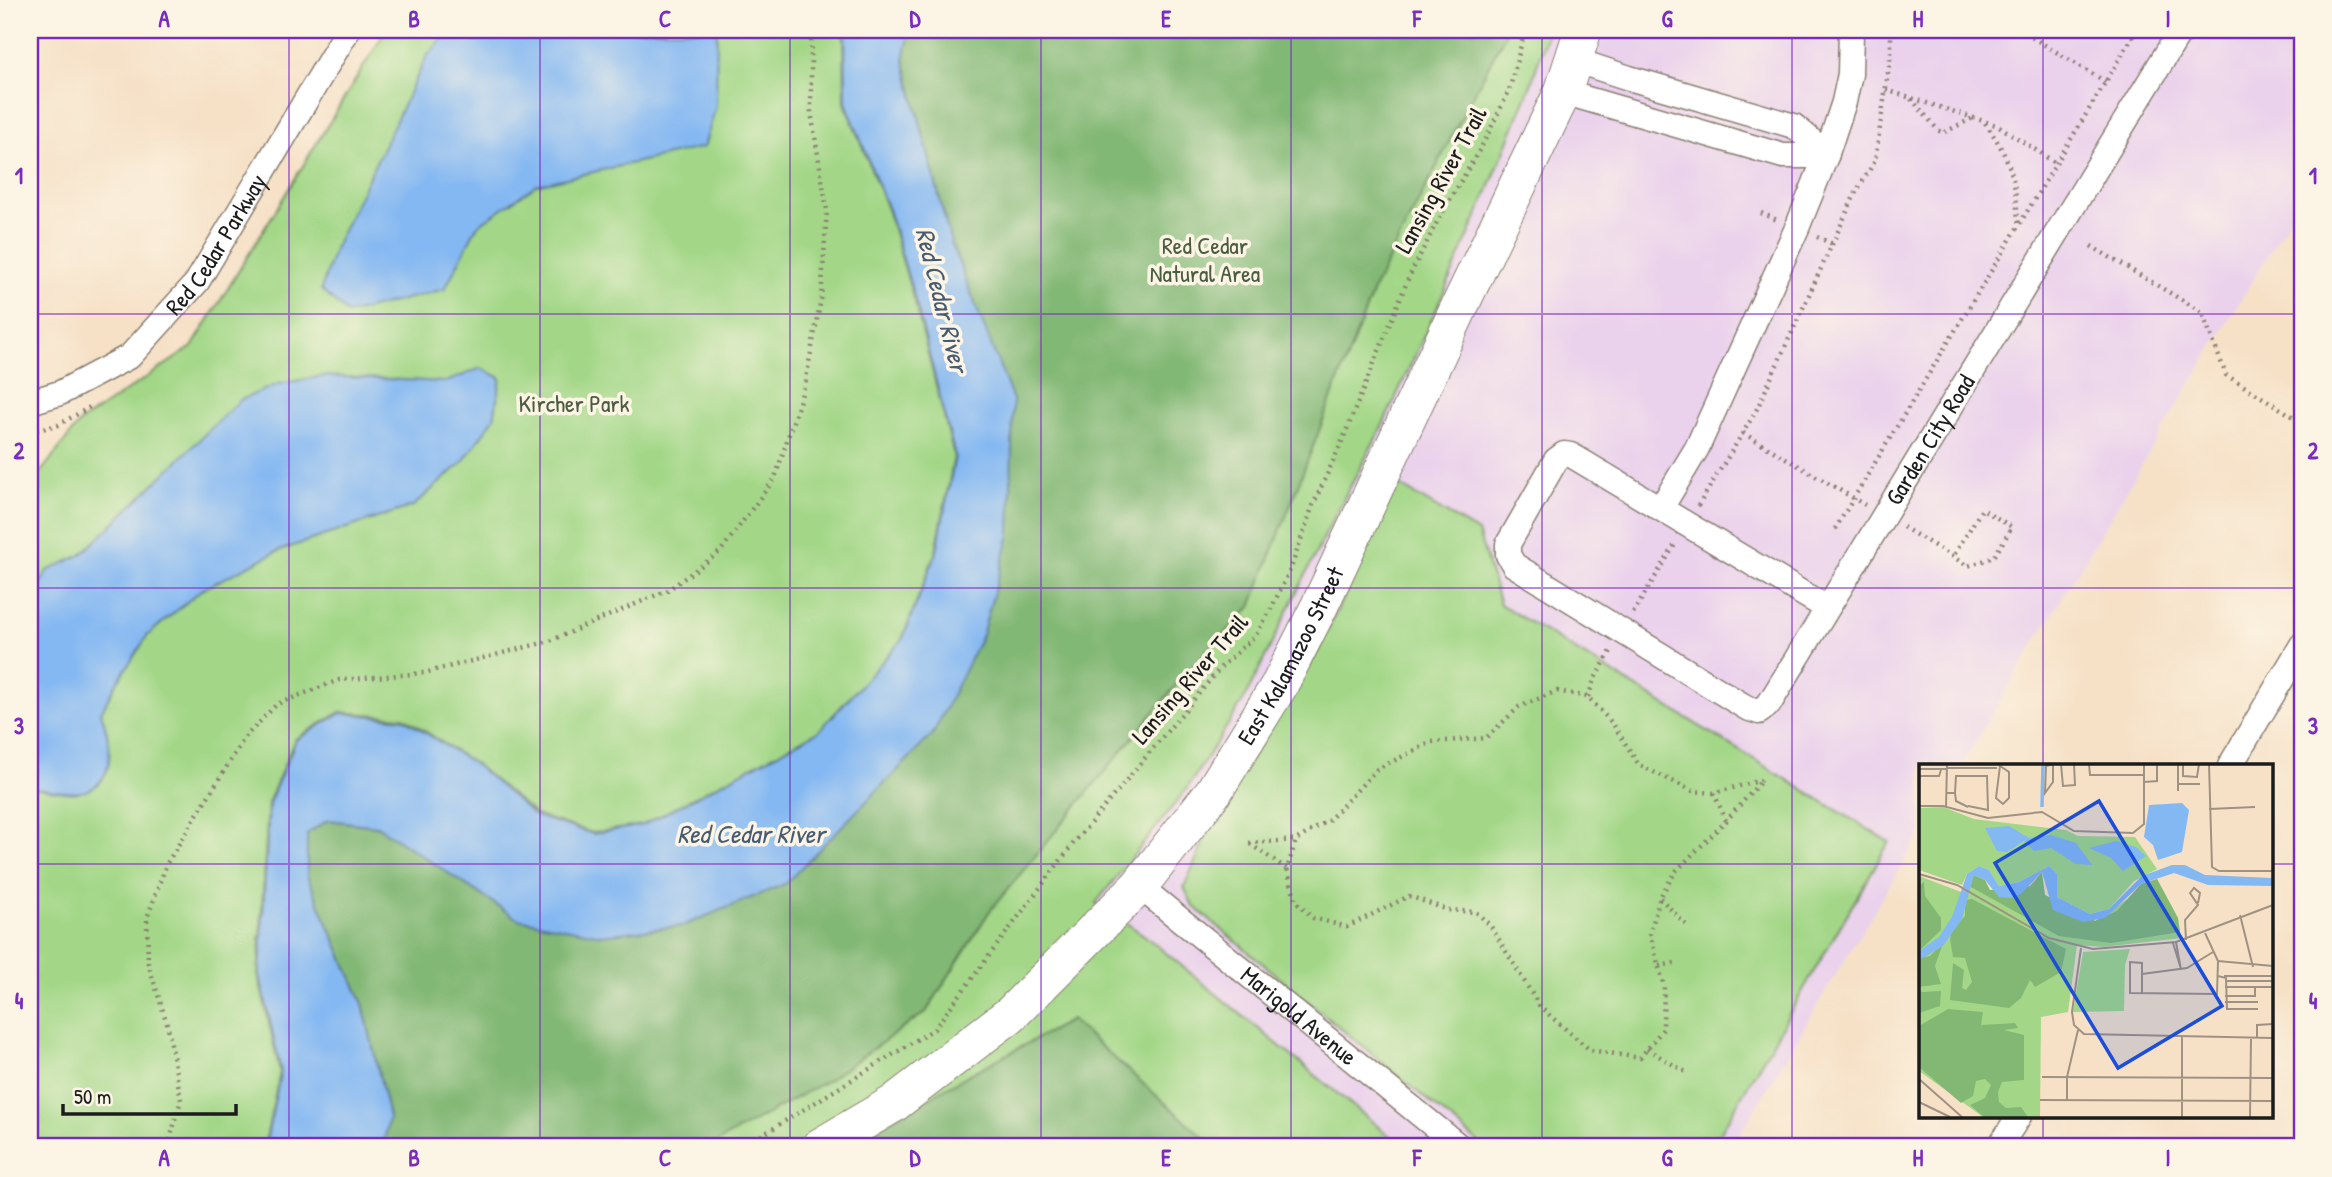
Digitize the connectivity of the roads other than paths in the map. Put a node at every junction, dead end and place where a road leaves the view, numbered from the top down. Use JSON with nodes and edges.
{"nodes":[{"id":1,"x":348,"y":30,"type":"edge"},
{"id":2,"x":1851,"y":30,"type":"edge"},
{"id":3,"x":2181,"y":30,"type":"edge"},
{"id":4,"x":1573,"y":60,"type":"edge"},
{"id":5,"x":1826,"y":155,"type":"junction"},
{"id":6,"x":30,"y":402,"type":"edge"},
{"id":7,"x":1661,"y":508,"type":"junction"},
{"id":8,"x":1827,"y":608,"type":"junction"},
{"id":9,"x":2302,"y":645,"type":"edge"},
{"id":10,"x":2231,"y":764,"type":"edge"},
{"id":11,"x":1139,"y":886,"type":"junction"},
{"id":12,"x":2018,"y":1118,"type":"edge"},
{"id":13,"x":820,"y":1147,"type":"edge"},
{"id":14,"x":1460,"y":1147,"type":"edge"},
{"id":15,"x":1999,"y":1147,"type":"edge"}],
"edges":[{"from":1,"to":6,"type":"street","name":"Red Cedar Parkway"},
{"from":2,"to":5,"type":"street"},
{"from":3,"to":8,"type":"street","name":"Garden City Road"},
{"from":4,"to":5,"type":"street"},
{"from":4,"to":5,"type":"street"},
{"from":4,"to":11,"type":"street","name":"East Kalamazoo Street"},
{"from":5,"to":7,"type":"street"},
{"from":7,"to":8,"type":"street"},
{"from":7,"to":8,"type":"street","name":"Garden City Road"},
{"from":9,"to":10,"type":"street"},
{"from":11,"to":13,"type":"street","name":"East Kalamazoo Street"},
{"from":11,"to":14,"type":"street","name":"Marigold Avenue"},
{"from":12,"to":15,"type":"street"}]}
